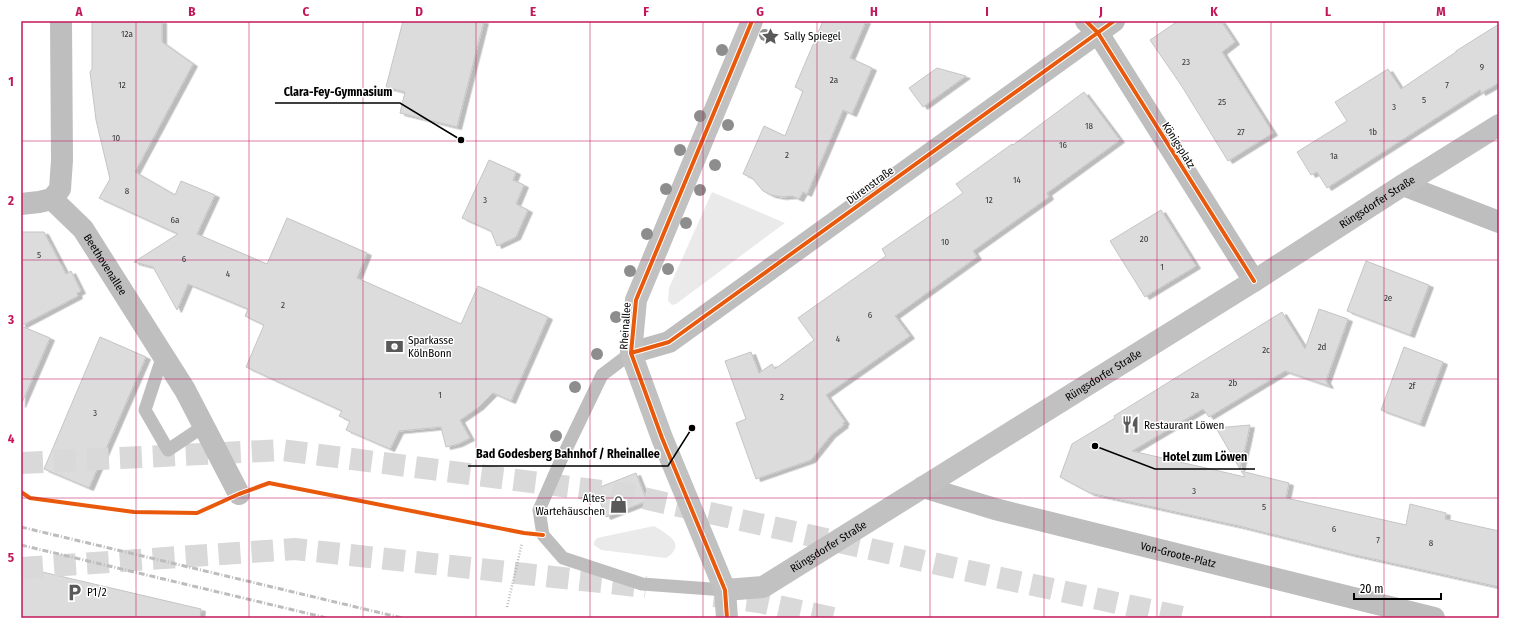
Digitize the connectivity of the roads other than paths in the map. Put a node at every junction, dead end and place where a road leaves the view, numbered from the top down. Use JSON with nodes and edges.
{"nodes":[{"id":1,"x":61,"y":21,"type":"edge"},
{"id":2,"x":752,"y":21,"type":"edge"},
{"id":3,"x":1100,"y":25,"type":"edge"},
{"id":4,"x":1499,"y":125,"type":"edge"},
{"id":5,"x":1403,"y":185,"type":"junction"},
{"id":6,"x":52,"y":199,"type":"junction"},
{"id":7,"x":21,"y":204,"type":"edge"},
{"id":8,"x":1499,"y":222,"type":"edge"},
{"id":9,"x":1254,"y":281,"type":"junction"},
{"id":10,"x":631,"y":353,"type":"junction"},
{"id":11,"x":163,"y":355,"type":"junction"},
{"id":12,"x":204,"y":426,"type":"junction"},
{"id":13,"x":923,"y":487,"type":"junction"},
{"id":14,"x":239,"y":494,"type":"dead end"},
{"id":15,"x":725,"y":590,"type":"junction"},
{"id":16,"x":727,"y":618,"type":"edge"},
{"id":17,"x":1434,"y":618,"type":"edge"}],
"edges":[{"from":1,"to":6,"type":"street"},
{"from":2,"to":10,"type":"street","name":"Rheinallee"},
{"from":3,"to":9,"type":"street","name":"Königsplatz"},
{"from":3,"to":10,"type":"street","name":"Dürenstraße"},
{"from":4,"to":5,"type":"street","name":"Rüngsdorfer Straße"},
{"from":5,"to":8,"type":"street"},
{"from":5,"to":9,"type":"street","name":"Rüngsdorfer Straße"},
{"from":6,"to":7,"type":"street"},
{"from":6,"to":11,"type":"street","name":"Beethovenallee"},
{"from":9,"to":13,"type":"street","name":"Rüngsdorfer Straße"},
{"from":10,"to":15,"type":"street","name":"Rheinallee"},
{"from":10,"to":15,"type":"lane"},
{"from":11,"to":12,"type":"street","name":"Beethovenallee"},
{"from":11,"to":12,"type":"lane"},
{"from":12,"to":14,"type":"street","name":"Beethovenallee"},
{"from":13,"to":15,"type":"street","name":"Rüngsdorfer Straße"},
{"from":13,"to":17,"type":"street","name":"Von-Groote-Platz"},
{"from":15,"to":16,"type":"street"}]}
